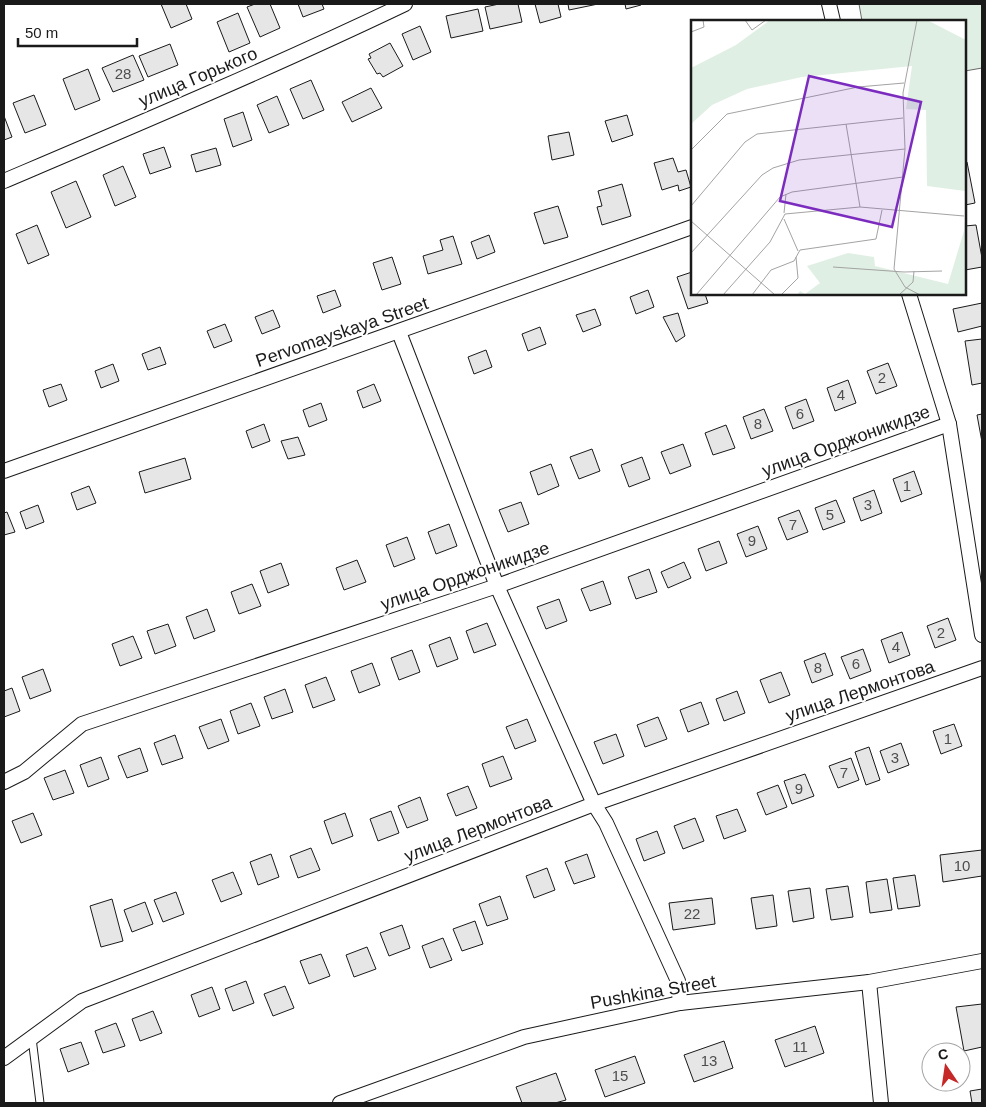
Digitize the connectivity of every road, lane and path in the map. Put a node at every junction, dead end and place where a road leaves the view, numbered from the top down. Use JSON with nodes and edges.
{"nodes":[{"id":1,"x":405,"y":4,"type":"edge"},
{"id":2,"x":829,"y":4,"type":"edge"},
{"id":3,"x":833,"y":20,"type":"edge"},
{"id":4,"x":4,"y":180,"type":"edge"},
{"id":5,"x":691,"y":227,"type":"edge"},
{"id":6,"x":909,"y":295,"type":"edge"},
{"id":7,"x":399,"y":332,"type":"junction"},
{"id":8,"x":949,"y":424,"type":"junction"},
{"id":9,"x":4,"y":471,"type":"edge"},
{"id":10,"x":497,"y":586,"type":"junction"},
{"id":11,"x":982,"y":636,"type":"edge"},
{"id":12,"x":982,"y":668,"type":"edge"},
{"id":13,"x":4,"y":782,"type":"edge"},
{"id":14,"x":594,"y":804,"type":"junction"},
{"id":15,"x":982,"y":961,"type":"edge"},
{"id":16,"x":869,"y":982,"type":"junction"},
{"id":17,"x":680,"y":1003,"type":"junction"},
{"id":18,"x":32,"y":1038,"type":"junction"},
{"id":19,"x":4,"y":1058,"type":"edge"},
{"id":20,"x":40,"y":1103,"type":"edge"},
{"id":21,"x":340,"y":1103,"type":"edge"},
{"id":22,"x":881,"y":1103,"type":"edge"}],
"edges":[{"from":1,"to":4,"type":"street","name":"улица Горького"},
{"from":2,"to":3,"type":"street"},
{"from":5,"to":7,"type":"street","name":"Pervomayskaya Street"},
{"from":6,"to":8,"type":"street"},
{"from":7,"to":9,"type":"street","name":"Pervomayskaya Street"},
{"from":7,"to":10,"type":"street"},
{"from":8,"to":10,"type":"street","name":"улица Орджоникидзе"},
{"from":8,"to":11,"type":"street"},
{"from":10,"to":13,"type":"street","name":"улица Орджоникидзе"},
{"from":10,"to":14,"type":"street"},
{"from":12,"to":14,"type":"street","name":"улица Лермонтова"},
{"from":14,"to":17,"type":"street"},
{"from":14,"to":18,"type":"street","name":"улица Лермонтова"},
{"from":15,"to":16,"type":"street","name":"Pushkina Street"},
{"from":16,"to":17,"type":"street","name":"Pushkina Street"},
{"from":16,"to":22,"type":"street"},
{"from":17,"to":21,"type":"street","name":"Pushkina Street"},
{"from":18,"to":19,"type":"street","name":"улица Лермонтова"},
{"from":18,"to":20,"type":"lane"}]}
